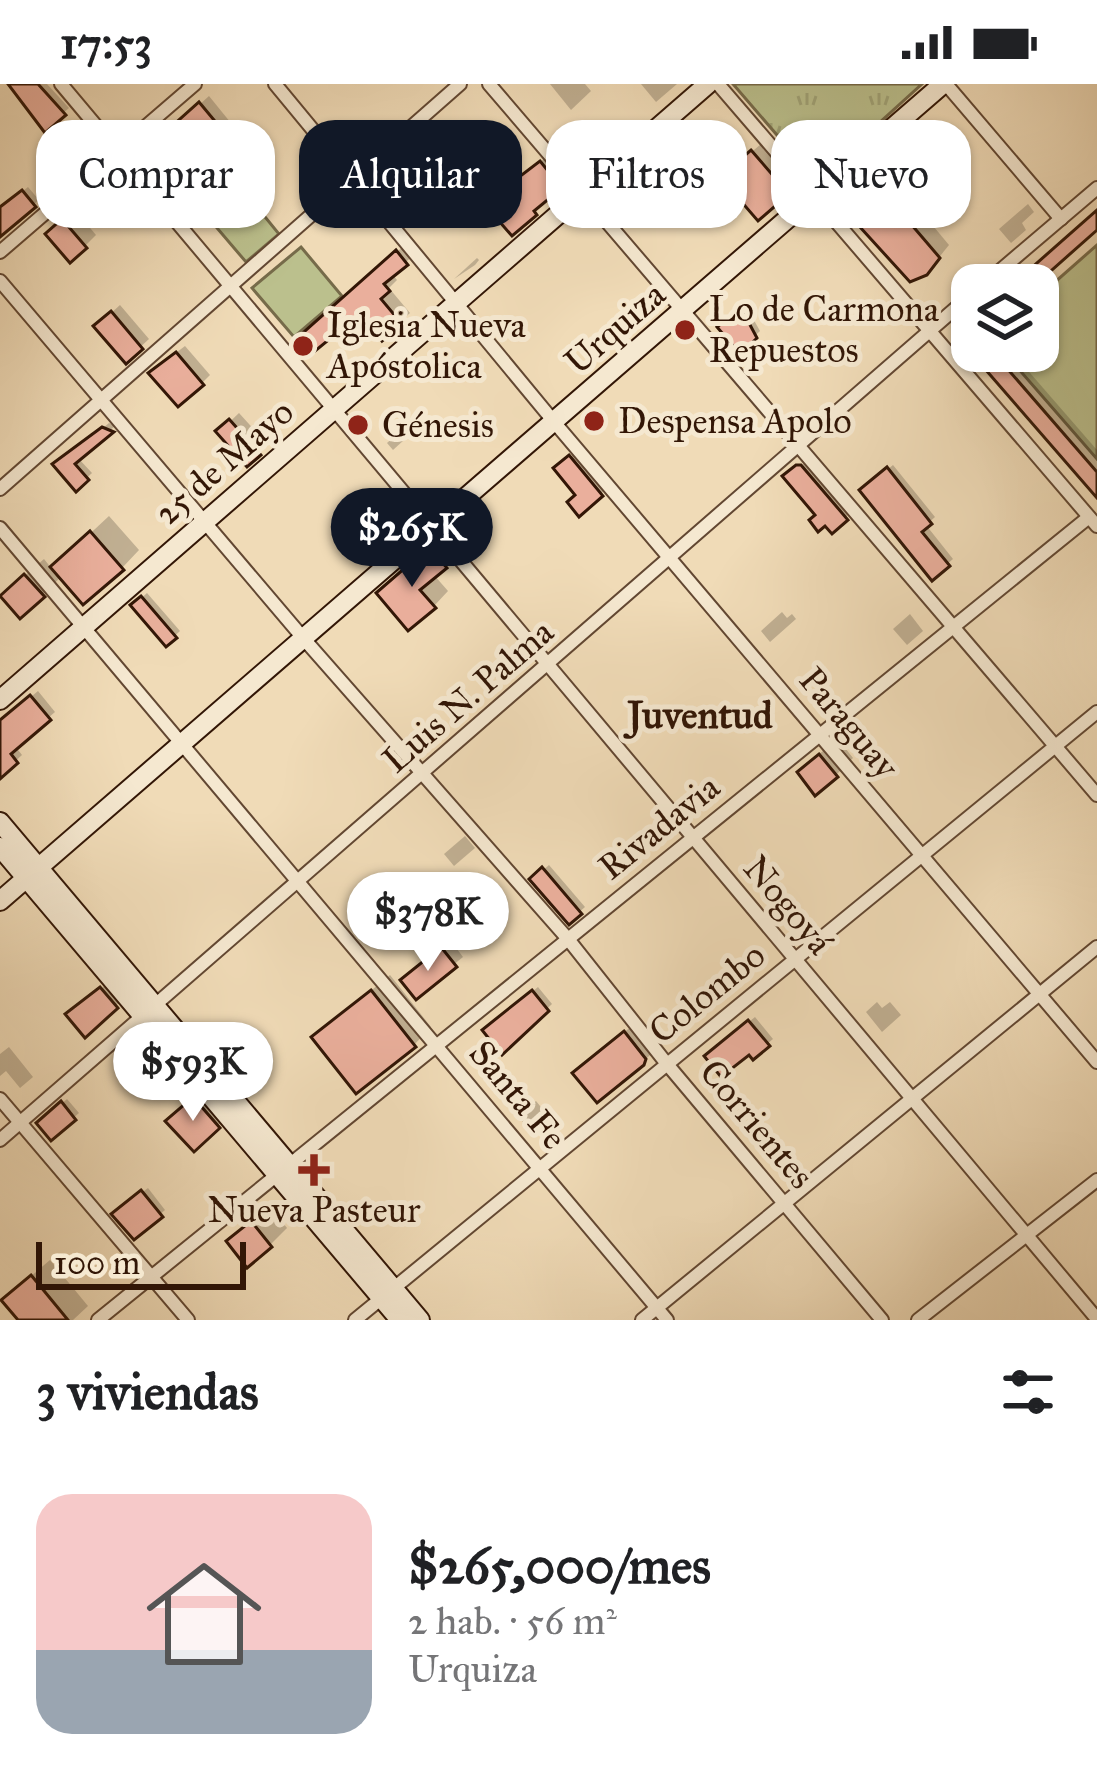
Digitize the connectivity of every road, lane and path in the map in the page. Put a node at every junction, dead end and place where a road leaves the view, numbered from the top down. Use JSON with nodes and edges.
{"nodes":[{"id":1,"x":61,"y":84,"type":"edge"},
{"id":2,"x":195,"y":84,"type":"edge"},
{"id":3,"x":275,"y":84,"type":"edge"},
{"id":4,"x":460,"y":84,"type":"edge"},
{"id":5,"x":489,"y":84,"type":"edge"},
{"id":6,"x":708,"y":84,"type":"edge"},
{"id":7,"x":718,"y":84,"type":"edge"},
{"id":8,"x":944,"y":84,"type":"edge"},
{"id":9,"x":91,"y":120,"type":"edge"},
{"id":10,"x":153,"y":120,"type":"edge"},
{"id":11,"x":305,"y":120,"type":"edge"},
{"id":12,"x":419,"y":120,"type":"edge"},
{"id":13,"x":666,"y":120,"type":"edge"},
{"id":14,"x":903,"y":120,"type":"edge"},
{"id":15,"x":771,"y":145,"type":"edge"},
{"id":16,"x":546,"y":148,"type":"edge"},
{"id":17,"x":1097,"y":188,"type":"edge"},
{"id":18,"x":1060,"y":219,"type":"junction"},
{"id":19,"x":36,"y":221,"type":"edge"},
{"id":20,"x":546,"y":223,"type":"edge"},
{"id":21,"x":299,"y":225,"type":"edge"},
{"id":22,"x":181,"y":228,"type":"edge"},
{"id":23,"x":395,"y":228,"type":"edge"},
{"id":24,"x":614,"y":228,"type":"edge"},
{"id":25,"x":779,"y":228,"type":"edge"},
{"id":26,"x":842,"y":228,"type":"edge"},
{"id":27,"x":0,"y":252,"type":"edge"},
{"id":28,"x":1008,"y":264,"type":"edge"},
{"id":29,"x":0,"y":281,"type":"edge"},
{"id":30,"x":230,"y":286,"type":"junction"},
{"id":31,"x":457,"y":303,"type":"junction"},
{"id":32,"x":684,"y":312,"type":"junction"},
{"id":33,"x":951,"y":312,"type":"edge"},
{"id":34,"x":928,"y":331,"type":"junction"},
{"id":35,"x":102,"y":399,"type":"junction"},
{"id":36,"x":334,"y":410,"type":"junction"},
{"id":37,"x":555,"y":423,"type":"junction"},
{"id":38,"x":799,"y":448,"type":"junction"},
{"id":39,"x":0,"y":489,"type":"edge"},
{"id":40,"x":206,"y":521,"type":"junction"},
{"id":41,"x":1093,"y":521,"type":"edge"},
{"id":42,"x":0,"y":528,"type":"edge"},
{"id":43,"x":433,"y":528,"type":"junction"},
{"id":44,"x":671,"y":558,"type":"junction"},
{"id":45,"x":85,"y":626,"type":"junction"},
{"id":46,"x":953,"y":628,"type":"junction"},
{"id":47,"x":304,"y":639,"type":"junction"},
{"id":48,"x":548,"y":666,"type":"junction"},
{"id":49,"x":0,"y":700,"type":"edge"},
{"id":50,"x":1097,"y":712,"type":"edge"},
{"id":51,"x":821,"y":735,"type":"junction"},
{"id":52,"x":184,"y":743,"type":"junction"},
{"id":53,"x":1055,"y":746,"type":"junction"},
{"id":54,"x":424,"y":773,"type":"junction"},
{"id":55,"x":1097,"y":796,"type":"edge"},
{"id":56,"x":0,"y":822,"type":"edge"},
{"id":57,"x":693,"y":839,"type":"junction"},
{"id":58,"x":0,"y":847,"type":"edge"},
{"id":59,"x":922,"y":855,"type":"junction"},
{"id":60,"x":32,"y":873,"type":"junction"},
{"id":61,"x":300,"y":881,"type":"junction"},
{"id":62,"x":0,"y":901,"type":"edge"},
{"id":63,"x":568,"y":939,"type":"junction"},
{"id":64,"x":1097,"y":946,"type":"edge"},
{"id":65,"x":794,"y":960,"type":"junction"},
{"id":66,"x":1040,"y":994,"type":"junction"},
{"id":67,"x":150,"y":1012,"type":"junction"},
{"id":68,"x":437,"y":1045,"type":"junction"},
{"id":69,"x":1097,"y":1062,"type":"edge"},
{"id":70,"x":667,"y":1064,"type":"junction"},
{"id":71,"x":0,"y":1099,"type":"edge"},
{"id":72,"x":911,"y":1099,"type":"junction"},
{"id":73,"x":20,"y":1122,"type":"junction"},
{"id":74,"x":0,"y":1140,"type":"edge"},
{"id":75,"x":540,"y":1168,"type":"junction"},
{"id":76,"x":282,"y":1169,"type":"junction"},
{"id":77,"x":1097,"y":1180,"type":"edge"},
{"id":78,"x":784,"y":1204,"type":"junction"},
{"id":79,"x":1027,"y":1234,"type":"junction"},
{"id":80,"x":151,"y":1277,"type":"junction"},
{"id":81,"x":387,"y":1293,"type":"junction"},
{"id":82,"x":657,"y":1308,"type":"junction"},
{"id":83,"x":1097,"y":1319,"type":"edge"},
{"id":84,"x":98,"y":1320,"type":"edge"},
{"id":85,"x":188,"y":1320,"type":"edge"},
{"id":86,"x":355,"y":1320,"type":"edge"},
{"id":87,"x":400,"y":1320,"type":"edge"},
{"id":88,"x":419,"y":1320,"type":"edge"},
{"id":89,"x":642,"y":1320,"type":"edge"},
{"id":90,"x":667,"y":1320,"type":"edge"},
{"id":91,"x":882,"y":1320,"type":"edge"},
{"id":92,"x":918,"y":1320,"type":"edge"}],
"edges":[{"from":1,"to":9,"type":"street","name":"Nogoyá"},
{"from":2,"to":10,"type":"street"},
{"from":3,"to":11,"type":"street","name":"Paraguay"},
{"from":4,"to":12,"type":"street"},
{"from":5,"to":16,"type":"street"},
{"from":6,"to":13,"type":"street","name":"25 de Mayo"},
{"from":7,"to":15,"type":"street"},
{"from":8,"to":14,"type":"street","name":"Urquiza"},
{"from":8,"to":18,"type":"street"},
{"from":17,"to":18,"type":"street"},
{"from":18,"to":28,"type":"street"},
{"from":19,"to":27,"type":"street"},
{"from":20,"to":31,"type":"street","name":"25 de Mayo"},
{"from":21,"to":30,"type":"street"},
{"from":22,"to":30,"type":"street","name":"Nogoyá"},
{"from":23,"to":31,"type":"street","name":"Paraguay"},
{"from":24,"to":32,"type":"street"},
{"from":25,"to":32,"type":"street","name":"Urquiza"},
{"from":26,"to":34,"type":"street"},
{"from":29,"to":35,"type":"street","name":"Corrientes"},
{"from":30,"to":35,"type":"street"},
{"from":30,"to":36,"type":"street","name":"Nogoyá"},
{"from":31,"to":36,"type":"street","name":"25 de Mayo"},
{"from":31,"to":37,"type":"street","name":"Paraguay"},
{"from":32,"to":37,"type":"street","name":"Urquiza"},
{"from":32,"to":38,"type":"street"},
{"from":33,"to":34,"type":"street","name":"Luis N. Palma"},
{"from":34,"to":38,"type":"street","name":"Luis N. Palma"},
{"from":34,"to":41,"type":"street"},
{"from":35,"to":39,"type":"street"},
{"from":35,"to":40,"type":"street","name":"Corrientes"},
{"from":36,"to":40,"type":"street","name":"25 de Mayo"},
{"from":36,"to":43,"type":"street","name":"Nogoyá"},
{"from":37,"to":43,"type":"street","name":"Urquiza"},
{"from":37,"to":44,"type":"street","name":"Paraguay"},
{"from":38,"to":44,"type":"street","name":"Luis N. Palma"},
{"from":38,"to":46,"type":"street"},
{"from":40,"to":45,"type":"street","name":"25 de Mayo"},
{"from":40,"to":47,"type":"street","name":"Corrientes"},
{"from":41,"to":46,"type":"street","name":"Rivadavia"},
{"from":42,"to":45,"type":"street","name":"Santa Fe"},
{"from":43,"to":47,"type":"street","name":"Urquiza"},
{"from":43,"to":48,"type":"street","name":"Nogoyá"},
{"from":44,"to":48,"type":"street","name":"Luis N. Palma"},
{"from":44,"to":51,"type":"street","name":"Paraguay"},
{"from":45,"to":49,"type":"street","name":"25 de Mayo"},
{"from":45,"to":52,"type":"street","name":"Santa Fe"},
{"from":46,"to":51,"type":"street","name":"Rivadavia"},
{"from":46,"to":53,"type":"street"},
{"from":47,"to":52,"type":"street","name":"Urquiza"},
{"from":47,"to":54,"type":"street","name":"Corrientes"},
{"from":48,"to":54,"type":"street","name":"Luis N. Palma"},
{"from":48,"to":57,"type":"street","name":"Nogoyá"},
{"from":50,"to":53,"type":"street","name":"Colombo"},
{"from":51,"to":57,"type":"street","name":"Rivadavia"},
{"from":51,"to":59,"type":"street","name":"Paraguay"},
{"from":52,"to":60,"type":"street","name":"Urquiza"},
{"from":52,"to":61,"type":"street","name":"Santa Fe"},
{"from":53,"to":55,"type":"street"},
{"from":53,"to":59,"type":"street","name":"Colombo"},
{"from":54,"to":61,"type":"street","name":"Luis N. Palma"},
{"from":54,"to":63,"type":"street","name":"Corrientes"},
{"from":56,"to":60,"type":"street"},
{"from":57,"to":63,"type":"street","name":"Rivadavia"},
{"from":57,"to":65,"type":"street","name":"Nogoyá"},
{"from":58,"to":60,"type":"street"},
{"from":59,"to":65,"type":"street","name":"Colombo"},
{"from":59,"to":66,"type":"street","name":"Paraguay"},
{"from":60,"to":62,"type":"street","name":"Urquiza"},
{"from":60,"to":67,"type":"street"},
{"from":61,"to":67,"type":"street","name":"Luis N. Palma"},
{"from":61,"to":68,"type":"street","name":"Santa Fe"},
{"from":63,"to":68,"type":"street","name":"Rivadavia"},
{"from":63,"to":70,"type":"street","name":"Corrientes"},
{"from":64,"to":66,"type":"street"},
{"from":65,"to":70,"type":"street","name":"Colombo"},
{"from":65,"to":72,"type":"street","name":"Nogoyá"},
{"from":66,"to":69,"type":"street","name":"Paraguay"},
{"from":66,"to":72,"type":"street"},
{"from":67,"to":73,"type":"street","name":"Luis N. Palma"},
{"from":67,"to":76,"type":"street"},
{"from":68,"to":75,"type":"street","name":"Santa Fe"},
{"from":68,"to":76,"type":"street","name":"Rivadavia"},
{"from":70,"to":75,"type":"street","name":"Colombo"},
{"from":70,"to":78,"type":"street","name":"Corrientes"},
{"from":71,"to":73,"type":"street"},
{"from":72,"to":78,"type":"street"},
{"from":72,"to":79,"type":"street","name":"Nogoyá"},
{"from":73,"to":74,"type":"street","name":"Luis N. Palma"},
{"from":73,"to":80,"type":"street"},
{"from":75,"to":81,"type":"street","name":"Colombo"},
{"from":75,"to":82,"type":"street","name":"Santa Fe"},
{"from":76,"to":80,"type":"street","name":"Rivadavia"},
{"from":76,"to":81,"type":"street"},
{"from":77,"to":79,"type":"street"},
{"from":78,"to":82,"type":"street"},
{"from":78,"to":91,"type":"street","name":"Corrientes"},
{"from":79,"to":83,"type":"street","name":"Nogoyá"},
{"from":79,"to":92,"type":"street"},
{"from":80,"to":84,"type":"street","name":"Rivadavia"},
{"from":80,"to":85,"type":"street"},
{"from":81,"to":86,"type":"street","name":"Colombo"},
{"from":81,"to":87,"type":"street"},
{"from":81,"to":88,"type":"street"},
{"from":82,"to":89,"type":"street"},
{"from":82,"to":90,"type":"street","name":"Santa Fe"}]}
